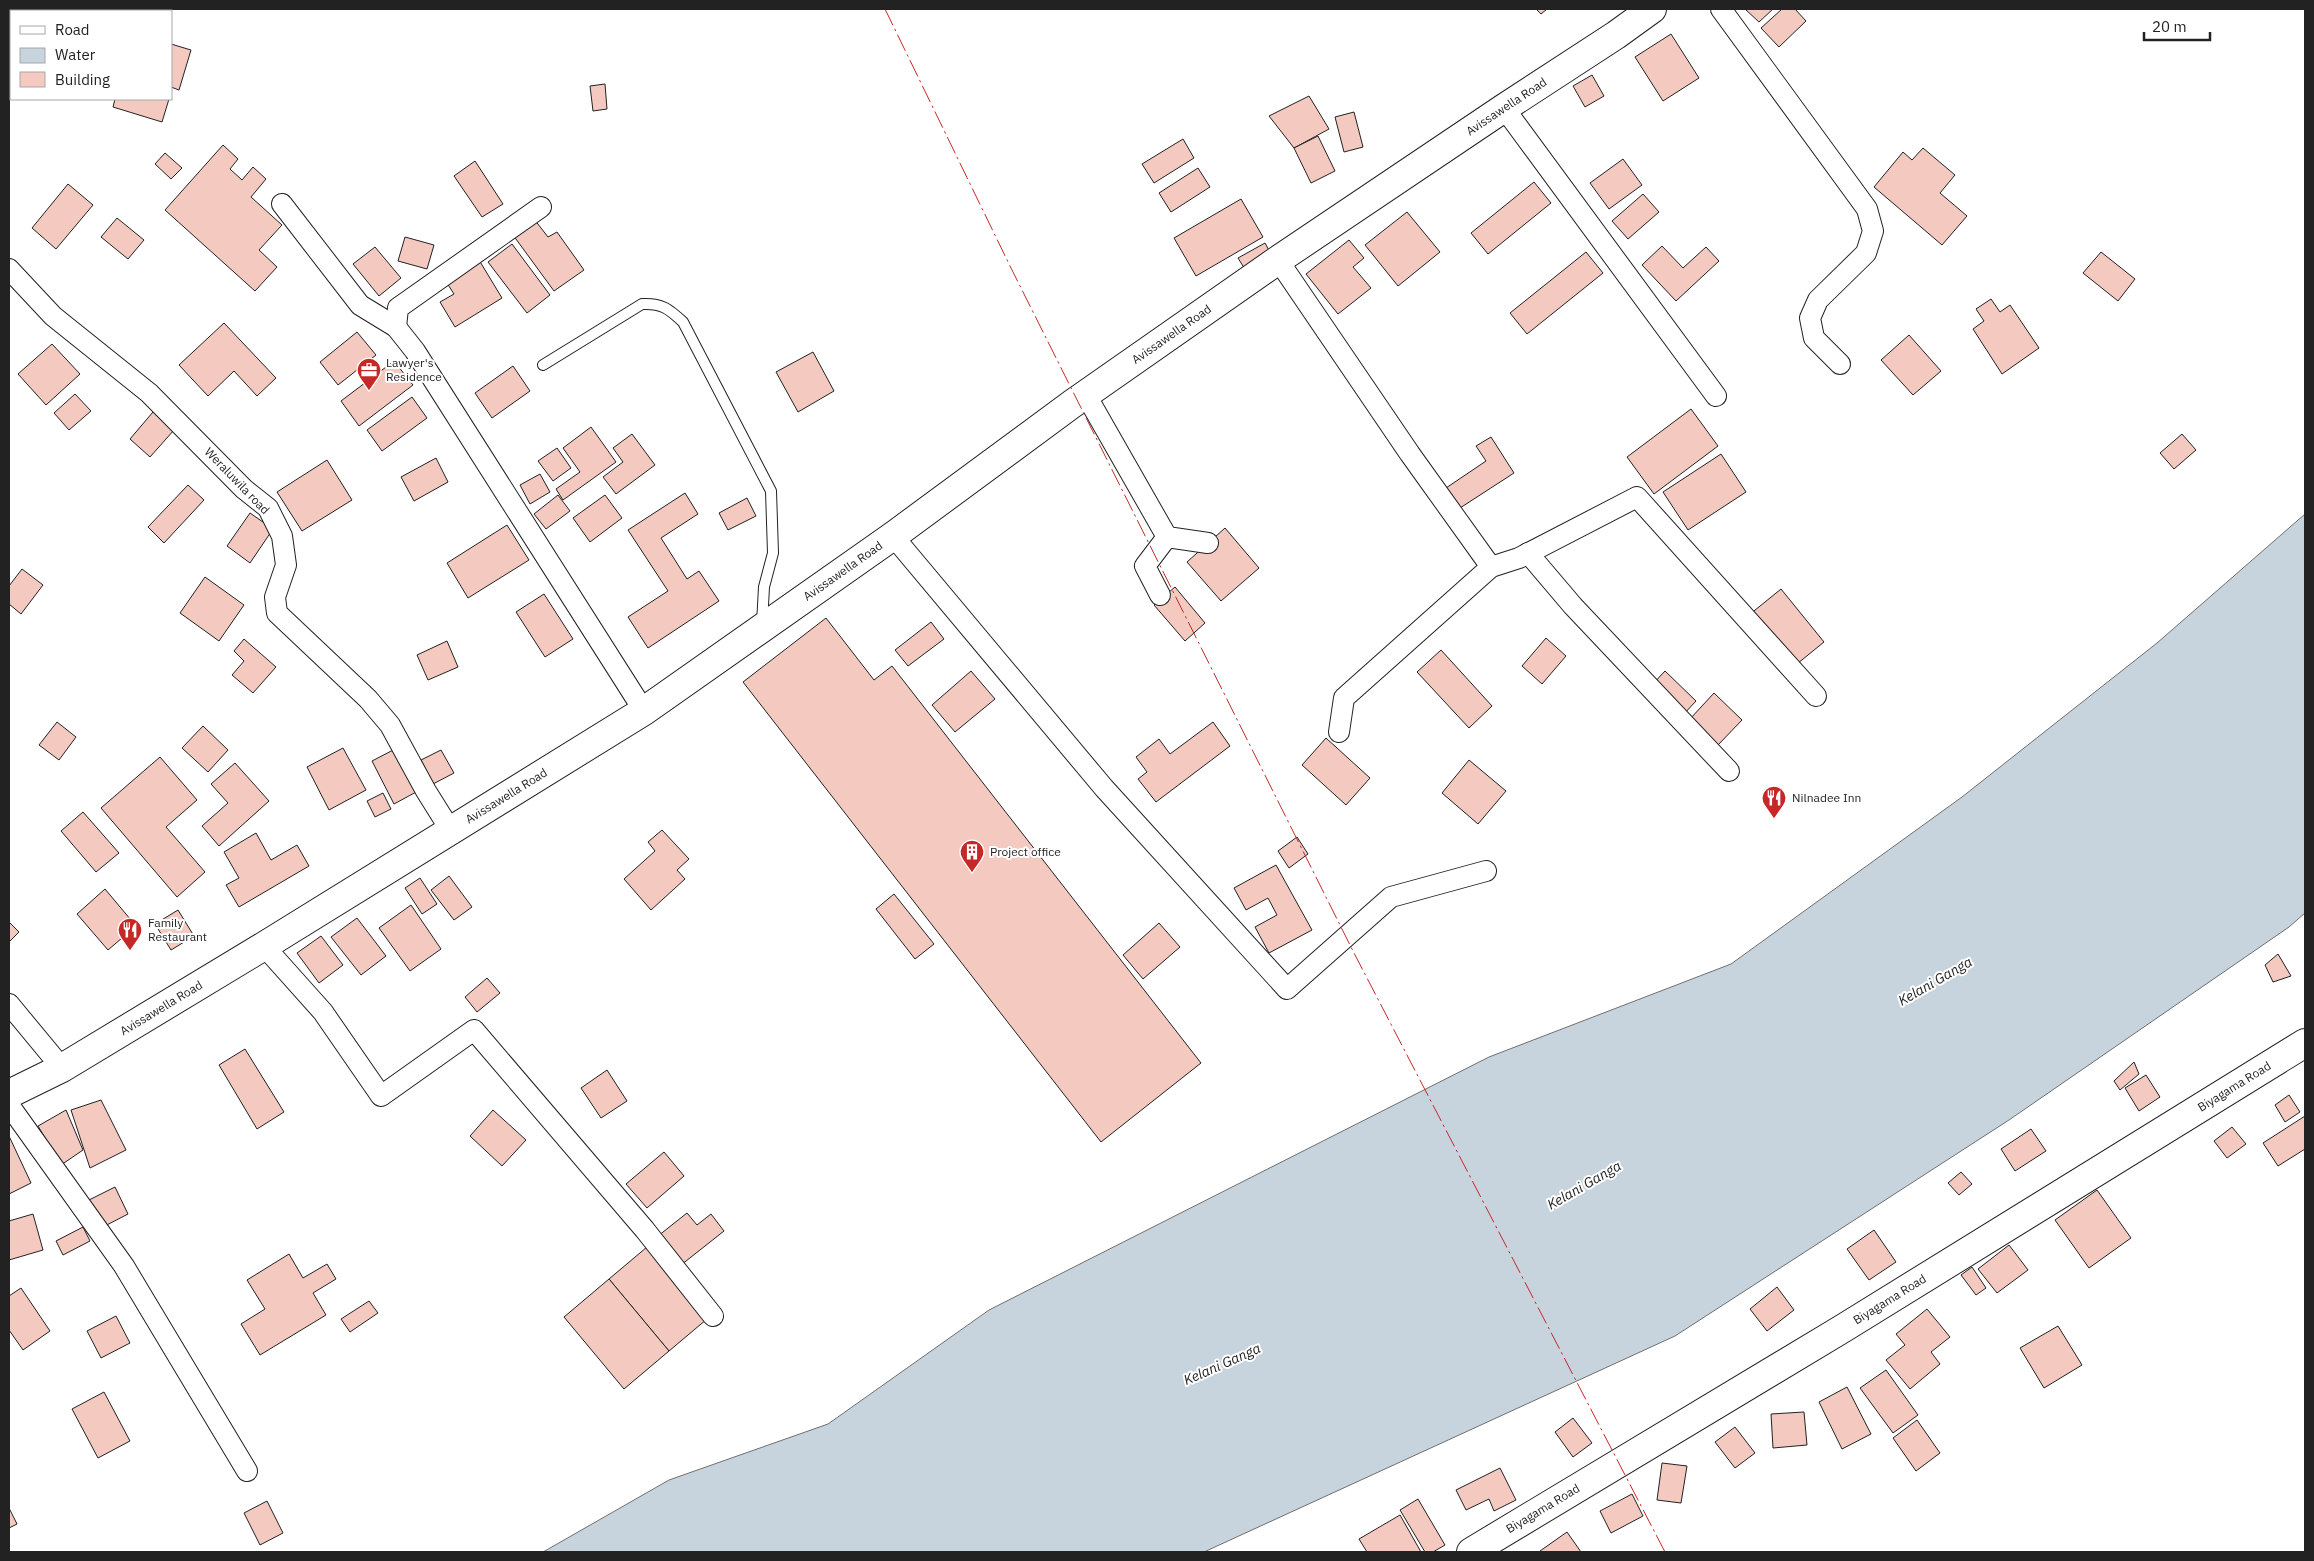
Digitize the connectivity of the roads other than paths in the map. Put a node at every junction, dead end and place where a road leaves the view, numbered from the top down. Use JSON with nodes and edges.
{"nodes":[{"id":1,"x":1652,"y":9,"type":"edge"},
{"id":2,"x":1721,"y":9,"type":"edge"},
{"id":3,"x":1504,"y":108,"type":"junction"},
{"id":4,"x":282,"y":204,"type":"dead end"},
{"id":5,"x":540,"y":206,"type":"dead end"},
{"id":6,"x":1278,"y":260,"type":"junction"},
{"id":7,"x":9,"y":268,"type":"edge"},
{"id":8,"x":396,"y":327,"type":"junction"},
{"id":9,"x":1840,"y":364,"type":"dead end"},
{"id":10,"x":544,"y":365,"type":"dead end"},
{"id":11,"x":1086,"y":395,"type":"junction"},
{"id":12,"x":1716,"y":396,"type":"dead end"},
{"id":13,"x":893,"y":536,"type":"junction"},
{"id":14,"x":1167,"y":537,"type":"junction"},
{"id":15,"x":1208,"y":543,"type":"dead end"},
{"id":16,"x":1528,"y":553,"type":"junction"},
{"id":17,"x":1492,"y":567,"type":"junction"},
{"id":18,"x":1160,"y":595,"type":"dead end"},
{"id":19,"x":762,"y":628,"type":"junction"},
{"id":20,"x":1816,"y":696,"type":"dead end"},
{"id":21,"x":644,"y":710,"type":"junction"},
{"id":22,"x":1339,"y":732,"type":"dead end"},
{"id":23,"x":1728,"y":771,"type":"dead end"},
{"id":24,"x":451,"y":831,"type":"junction"},
{"id":25,"x":1486,"y":871,"type":"dead end"},
{"id":26,"x":264,"y":946,"type":"junction"},
{"id":27,"x":9,"y":1004,"type":"edge"},
{"id":28,"x":2305,"y":1043,"type":"edge"},
{"id":29,"x":62,"y":1068,"type":"junction"},
{"id":30,"x":9,"y":1094,"type":"edge"},
{"id":31,"x":9,"y":1105,"type":"edge"},
{"id":32,"x":713,"y":1316,"type":"dead end"},
{"id":33,"x":247,"y":1471,"type":"dead end"},
{"id":34,"x":1471,"y":1552,"type":"edge"}],
"edges":[{"from":1,"to":3,"type":"main road","name":"Avissawella Road"},
{"from":2,"to":9,"type":"street"},
{"from":3,"to":6,"type":"main road","name":"Avissawella Road"},
{"from":3,"to":12,"type":"street"},
{"from":4,"to":8,"type":"street"},
{"from":5,"to":8,"type":"street"},
{"from":6,"to":11,"type":"main road","name":"Avissawella Road"},
{"from":6,"to":17,"type":"street"},
{"from":7,"to":24,"type":"street","name":"Weraluwila road"},
{"from":8,"to":21,"type":"street"},
{"from":10,"to":19,"type":"lane"},
{"from":11,"to":13,"type":"main road","name":"Avissawella Road"},
{"from":11,"to":14,"type":"street"},
{"from":13,"to":19,"type":"main road","name":"Avissawella Road"},
{"from":13,"to":25,"type":"street"},
{"from":14,"to":15,"type":"street"},
{"from":14,"to":18,"type":"street"},
{"from":16,"to":17,"type":"street"},
{"from":16,"to":20,"type":"street"},
{"from":16,"to":23,"type":"street"},
{"from":17,"to":22,"type":"street"},
{"from":19,"to":21,"type":"main road","name":"Avissawella Road"},
{"from":21,"to":24,"type":"main road","name":"Avissawella Road"},
{"from":24,"to":26,"type":"main road","name":"Avissawella Road"},
{"from":26,"to":29,"type":"main road","name":"Avissawella Road"},
{"from":26,"to":32,"type":"street"},
{"from":27,"to":29,"type":"street"},
{"from":28,"to":34,"type":"main road","name":"Biyagama Road"},
{"from":29,"to":30,"type":"main road","name":"Avissawella Road"},
{"from":31,"to":33,"type":"street"}]}
